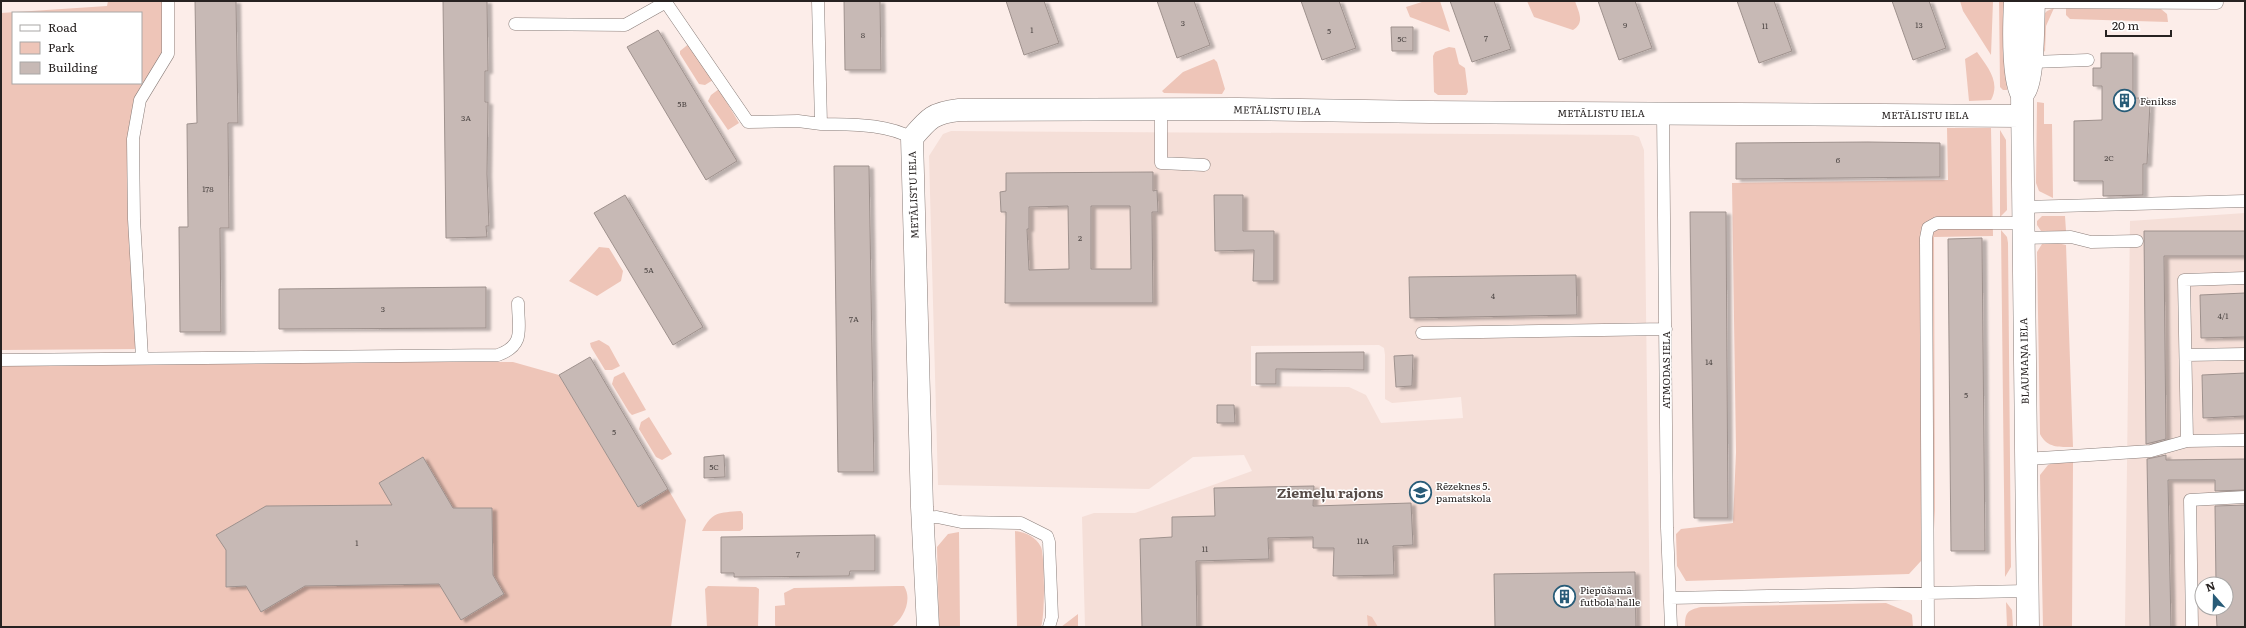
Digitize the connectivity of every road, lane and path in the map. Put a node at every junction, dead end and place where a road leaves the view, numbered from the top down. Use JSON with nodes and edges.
{"nodes":[{"id":1,"x":168,"y":1,"type":"edge"},
{"id":2,"x":665,"y":1,"type":"edge"},
{"id":3,"x":818,"y":1,"type":"edge"},
{"id":4,"x":2025,"y":2,"type":"edge"},
{"id":5,"x":2217,"y":3,"type":"dead end"},
{"id":6,"x":515,"y":24,"type":"dead end"},
{"id":7,"x":2088,"y":60,"type":"dead end"},
{"id":8,"x":2031,"y":62,"type":"junction"},
{"id":9,"x":2022,"y":105,"type":"junction"},
{"id":10,"x":1161,"y":109,"type":"junction"},
{"id":11,"x":1663,"y":114,"type":"junction"},
{"id":12,"x":821,"y":124,"type":"junction"},
{"id":13,"x":912,"y":138,"type":"junction"},
{"id":14,"x":1204,"y":165,"type":"dead end"},
{"id":15,"x":2245,"y":201,"type":"edge"},
{"id":16,"x":2022,"y":223,"type":"junction"},
{"id":17,"x":2138,"y":241,"type":"dead end"},
{"id":18,"x":2245,"y":278,"type":"edge"},
{"id":19,"x":518,"y":303,"type":"dead end"},
{"id":20,"x":1666,"y":329,"type":"junction"},
{"id":21,"x":1422,"y":333,"type":"dead end"},
{"id":22,"x":2245,"y":354,"type":"edge"},
{"id":23,"x":2186,"y":355,"type":"junction"},
{"id":24,"x":142,"y":357,"type":"junction"},
{"id":25,"x":1,"y":360,"type":"edge"},
{"id":26,"x":2245,"y":440,"type":"edge"},
{"id":27,"x":2187,"y":441,"type":"junction"},
{"id":28,"x":2026,"y":459,"type":"junction"},
{"id":29,"x":2245,"y":497,"type":"edge"},
{"id":30,"x":922,"y":512,"type":"junction"},
{"id":31,"x":2028,"y":591,"type":"junction"},
{"id":32,"x":1928,"y":592,"type":"junction"},
{"id":33,"x":1670,"y":598,"type":"junction"},
{"id":34,"x":928,"y":627,"type":"edge"},
{"id":35,"x":1049,"y":627,"type":"edge"},
{"id":36,"x":1671,"y":627,"type":"edge"},
{"id":37,"x":1928,"y":627,"type":"edge"},
{"id":38,"x":2028,"y":627,"type":"edge"},
{"id":39,"x":2192,"y":627,"type":"edge"}],
"edges":[{"from":1,"to":24,"type":"lane"},
{"from":2,"to":6,"type":"lane"},
{"from":2,"to":12,"type":"lane"},
{"from":3,"to":12,"type":"lane"},
{"from":4,"to":5,"type":"lane"},
{"from":4,"to":8,"type":"street","name":"BLAUMAŅA IELA"},
{"from":4,"to":9,"type":"street","name":"BLAUMAŅA IELA"},
{"from":7,"to":8,"type":"lane"},
{"from":8,"to":9,"type":"street","name":"BLAUMAŅA IELA"},
{"from":9,"to":11,"type":"street","name":"METĀLISTU IELA"},
{"from":9,"to":16,"type":"street","name":"BLAUMAŅA IELA"},
{"from":10,"to":11,"type":"street","name":"METĀLISTU IELA"},
{"from":10,"to":13,"type":"street","name":"METĀLISTU IELA"},
{"from":10,"to":14,"type":"lane"},
{"from":11,"to":20,"type":"lane","name":"ATMODAS IELA"},
{"from":12,"to":13,"type":"lane"},
{"from":13,"to":30,"type":"street","name":"METĀLISTU IELA"},
{"from":15,"to":16,"type":"lane"},
{"from":16,"to":17,"type":"lane"},
{"from":16,"to":28,"type":"street","name":"BLAUMAŅA IELA"},
{"from":16,"to":32,"type":"lane"},
{"from":18,"to":23,"type":"lane"},
{"from":19,"to":24,"type":"lane"},
{"from":20,"to":21,"type":"lane"},
{"from":20,"to":33,"type":"lane","name":"ATMODAS IELA"},
{"from":22,"to":23,"type":"lane"},
{"from":23,"to":27,"type":"lane"},
{"from":24,"to":25,"type":"lane"},
{"from":26,"to":27,"type":"lane"},
{"from":27,"to":28,"type":"lane"},
{"from":28,"to":31,"type":"street","name":"BLAUMAŅA IELA"},
{"from":29,"to":39,"type":"lane"},
{"from":30,"to":34,"type":"street","name":"METĀLISTU IELA"},
{"from":30,"to":35,"type":"lane"},
{"from":31,"to":32,"type":"lane"},
{"from":31,"to":38,"type":"street","name":"BLAUMAŅA IELA"},
{"from":32,"to":33,"type":"lane"},
{"from":32,"to":37,"type":"lane"},
{"from":33,"to":36,"type":"lane","name":"ATMODAS IELA"}]}
